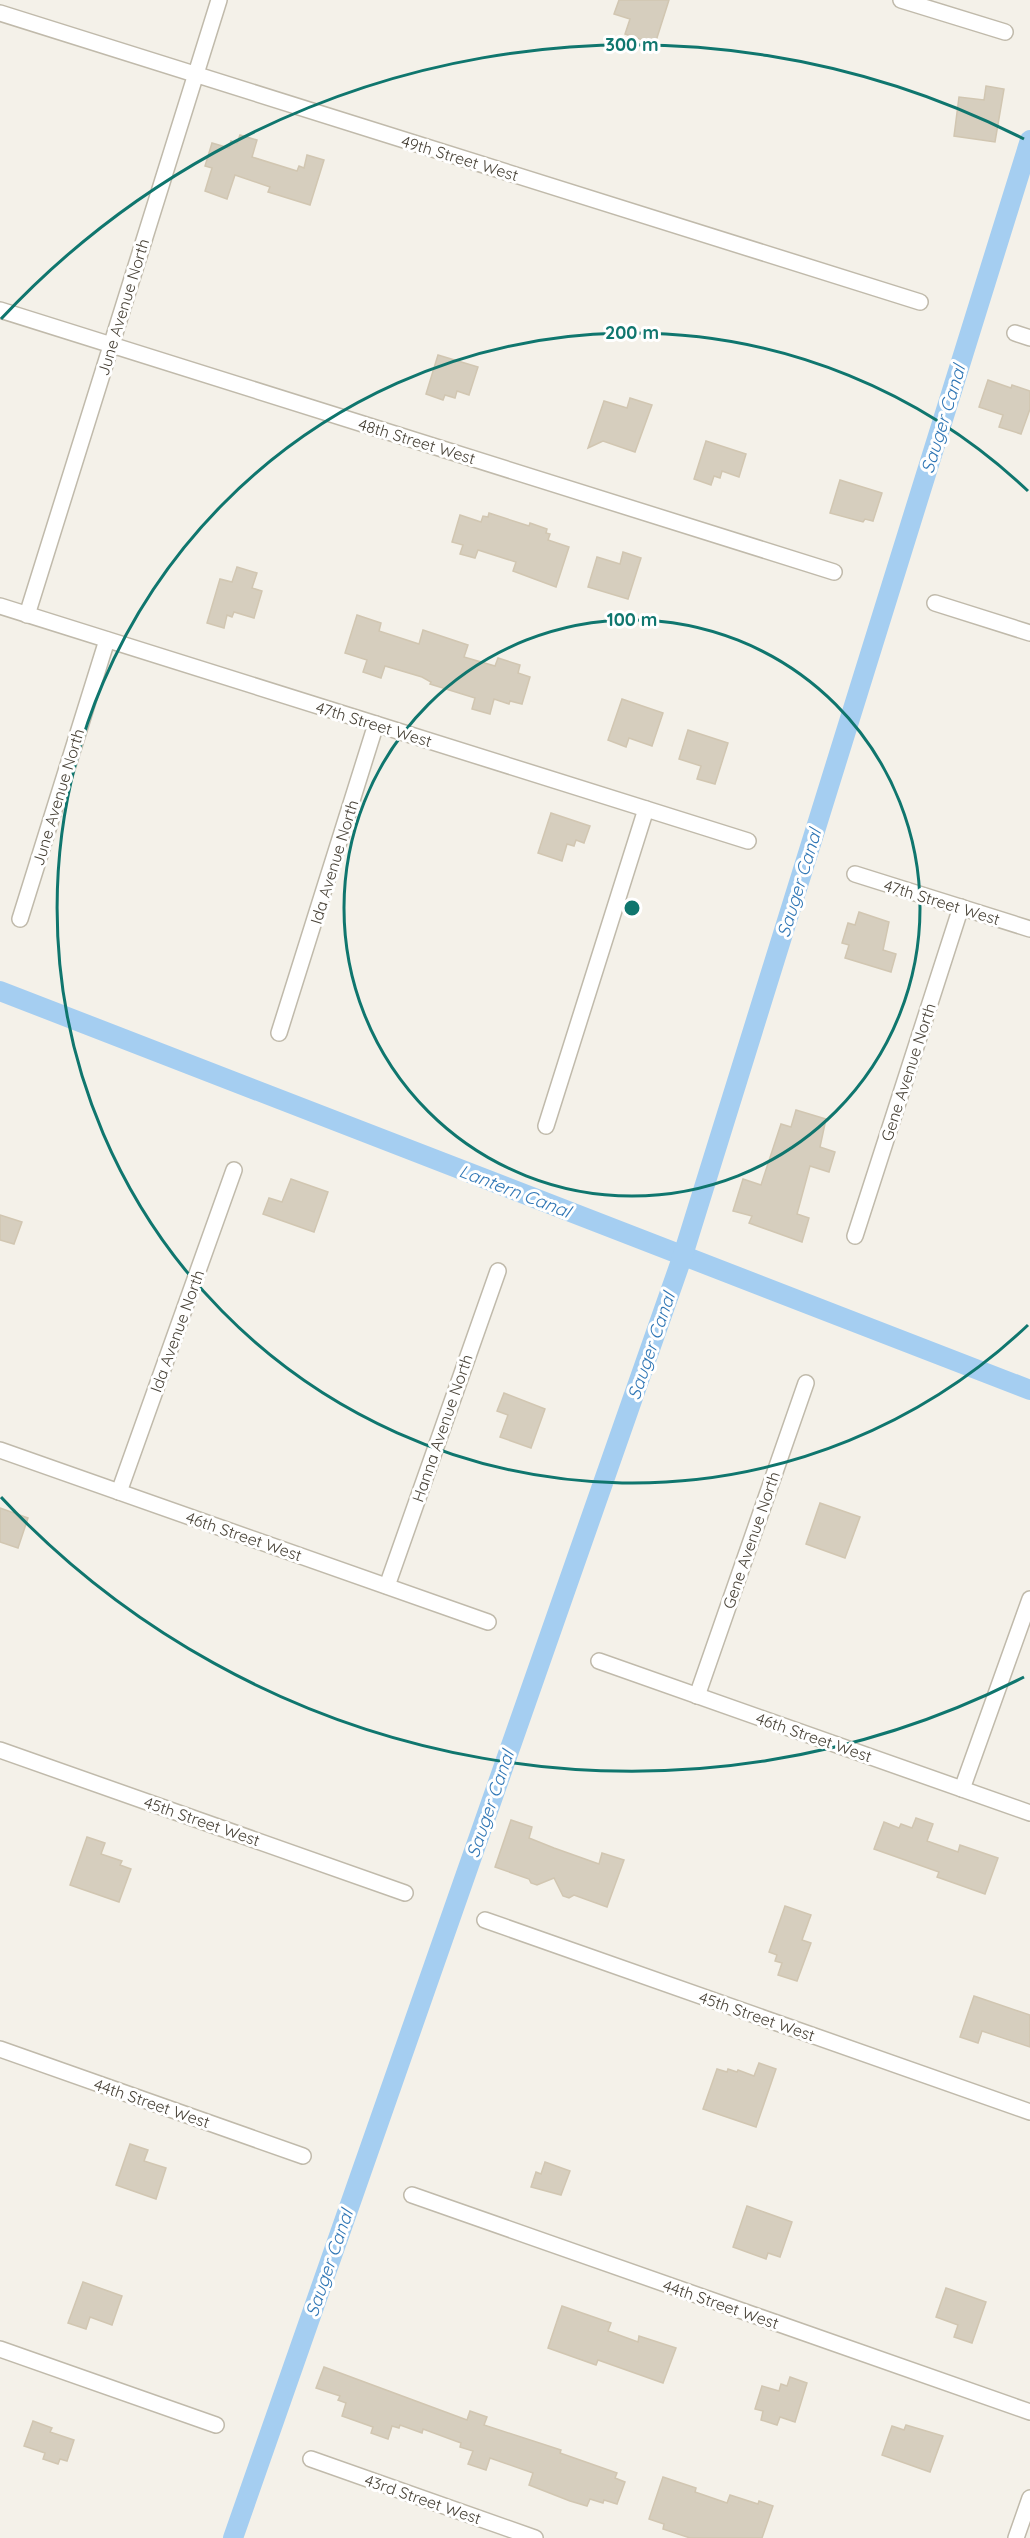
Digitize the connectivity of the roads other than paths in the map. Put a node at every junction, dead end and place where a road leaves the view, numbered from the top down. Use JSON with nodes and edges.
{"nodes":[{"id":1,"x":219,"y":0,"type":"edge"},
{"id":2,"x":901,"y":0,"type":"edge"},
{"id":3,"x":0,"y":14,"type":"edge"},
{"id":4,"x":1005,"y":32,"type":"dead end"},
{"id":5,"x":194,"y":74,"type":"junction"},
{"id":6,"x":920,"y":302,"type":"dead end"},
{"id":7,"x":0,"y":310,"type":"edge"},
{"id":8,"x":110,"y":345,"type":"junction"},
{"id":9,"x":834,"y":572,"type":"dead end"},
{"id":10,"x":935,"y":603,"type":"dead end"},
{"id":11,"x":0,"y":606,"type":"edge"},
{"id":12,"x":27,"y":615,"type":"junction"},
{"id":13,"x":1030,"y":633,"type":"edge"},
{"id":14,"x":107,"y":640,"type":"junction"},
{"id":15,"x":376,"y":724,"type":"junction"},
{"id":16,"x":646,"y":809,"type":"junction"},
{"id":17,"x":748,"y":840,"type":"dead end"},
{"id":18,"x":855,"y":874,"type":"dead end"},
{"id":19,"x":961,"y":907,"type":"junction"},
{"id":20,"x":20,"y":919,"type":"dead end"},
{"id":21,"x":1030,"y":929,"type":"edge"},
{"id":22,"x":279,"y":1033,"type":"dead end"},
{"id":23,"x":546,"y":1126,"type":"dead end"},
{"id":24,"x":234,"y":1170,"type":"dead end"},
{"id":25,"x":855,"y":1236,"type":"dead end"},
{"id":26,"x":498,"y":1271,"type":"dead end"},
{"id":27,"x":806,"y":1383,"type":"dead end"},
{"id":28,"x":0,"y":1450,"type":"edge"},
{"id":29,"x":120,"y":1492,"type":"junction"},
{"id":30,"x":387,"y":1586,"type":"junction"},
{"id":31,"x":1030,"y":1599,"type":"edge"},
{"id":32,"x":488,"y":1622,"type":"dead end"},
{"id":33,"x":598,"y":1661,"type":"dead end"},
{"id":34,"x":697,"y":1696,"type":"junction"},
{"id":35,"x":0,"y":1750,"type":"edge"},
{"id":36,"x":962,"y":1790,"type":"junction"},
{"id":37,"x":1030,"y":1813,"type":"edge"},
{"id":38,"x":405,"y":1893,"type":"dead end"},
{"id":39,"x":485,"y":1920,"type":"dead end"},
{"id":40,"x":0,"y":2049,"type":"edge"},
{"id":41,"x":1030,"y":2112,"type":"edge"},
{"id":42,"x":303,"y":2156,"type":"dead end"},
{"id":43,"x":412,"y":2195,"type":"dead end"},
{"id":44,"x":0,"y":2349,"type":"edge"},
{"id":45,"x":1030,"y":2412,"type":"edge"},
{"id":46,"x":216,"y":2425,"type":"dead end"},
{"id":47,"x":311,"y":2459,"type":"dead end"},
{"id":48,"x":1030,"y":2498,"type":"edge"},
{"id":49,"x":535,"y":2538,"type":"edge"},
{"id":50,"x":1016,"y":2538,"type":"edge"}],
"edges":[{"from":1,"to":5,"type":"street","name":"June Avenue North"},
{"from":2,"to":4,"type":"street"},
{"from":3,"to":5,"type":"street","name":"49th Street West"},
{"from":5,"to":6,"type":"street","name":"49th Street West"},
{"from":5,"to":8,"type":"street","name":"June Avenue North"},
{"from":7,"to":8,"type":"street","name":"48th Street West"},
{"from":8,"to":9,"type":"street","name":"48th Street West"},
{"from":8,"to":12,"type":"street","name":"June Avenue North"},
{"from":10,"to":13,"type":"street"},
{"from":11,"to":12,"type":"street","name":"47th Street West"},
{"from":12,"to":14,"type":"street","name":"47th Street West"},
{"from":14,"to":15,"type":"street","name":"47th Street West"},
{"from":14,"to":20,"type":"street","name":"June Avenue North"},
{"from":15,"to":16,"type":"street","name":"47th Street West"},
{"from":15,"to":22,"type":"street","name":"Ida Avenue North"},
{"from":16,"to":17,"type":"street","name":"47th Street West"},
{"from":16,"to":23,"type":"street"},
{"from":18,"to":19,"type":"street","name":"47th Street West"},
{"from":19,"to":21,"type":"street","name":"47th Street West"},
{"from":19,"to":25,"type":"street","name":"Gene Avenue North"},
{"from":24,"to":29,"type":"street","name":"Ida Avenue North"},
{"from":26,"to":30,"type":"street","name":"Hanna Avenue North"},
{"from":27,"to":34,"type":"street","name":"Gene Avenue North"},
{"from":28,"to":29,"type":"street","name":"46th Street West"},
{"from":29,"to":30,"type":"street","name":"46th Street West"},
{"from":30,"to":32,"type":"street","name":"46th Street West"},
{"from":31,"to":36,"type":"street"},
{"from":33,"to":34,"type":"street","name":"46th Street West"},
{"from":34,"to":36,"type":"street","name":"46th Street West"},
{"from":35,"to":38,"type":"street","name":"45th Street West"},
{"from":36,"to":37,"type":"street","name":"46th Street West"},
{"from":39,"to":41,"type":"street","name":"45th Street West"},
{"from":40,"to":42,"type":"street","name":"44th Street West"},
{"from":43,"to":45,"type":"street","name":"44th Street West"},
{"from":44,"to":46,"type":"street"},
{"from":47,"to":49,"type":"street","name":"43rd Street West"},
{"from":48,"to":50,"type":"street"}]}
